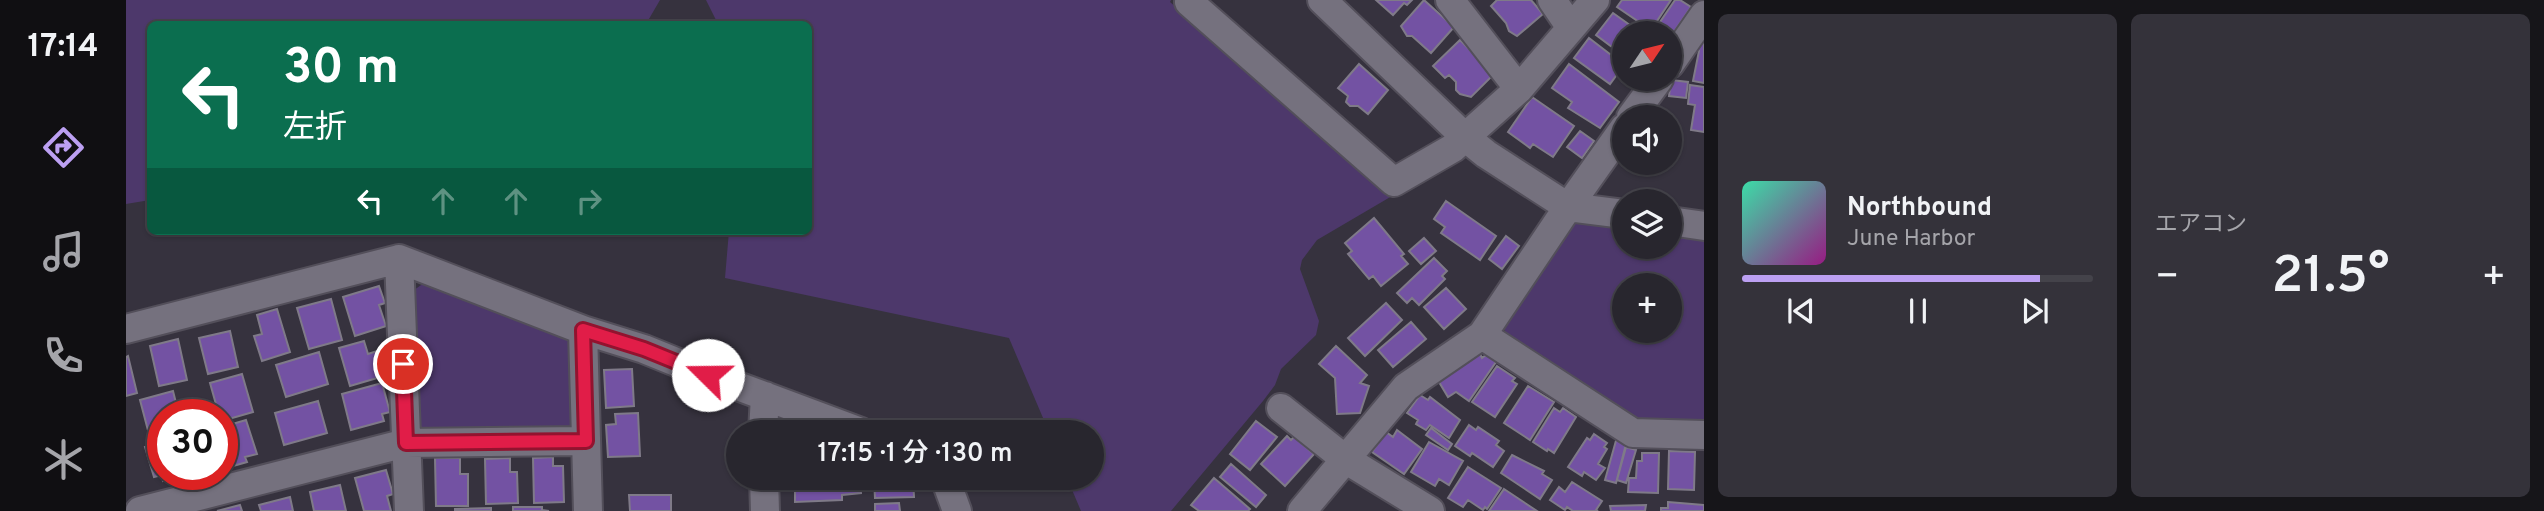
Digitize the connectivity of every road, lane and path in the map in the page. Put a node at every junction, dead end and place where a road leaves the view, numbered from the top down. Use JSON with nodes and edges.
{"nodes":[{"id":1,"x":1190,"y":0,"type":"edge"},
{"id":2,"x":1322,"y":0,"type":"edge"},
{"id":3,"x":1450,"y":0,"type":"edge"},
{"id":4,"x":1552,"y":0,"type":"edge"},
{"id":5,"x":1595,"y":0,"type":"edge"},
{"id":6,"x":1704,"y":15,"type":"edge"},
{"id":7,"x":1571,"y":28,"type":"junction"},
{"id":8,"x":1682,"y":47,"type":"edge"},
{"id":9,"x":1519,"y":89,"type":"junction"},
{"id":10,"x":1465,"y":137,"type":"junction"},
{"id":11,"x":1612,"y":145,"type":"edge"},
{"id":12,"x":1568,"y":207,"type":"junction"},
{"id":13,"x":1612,"y":212,"type":"edge"},
{"id":14,"x":1682,"y":223,"type":"edge"},
{"id":15,"x":1704,"y":226,"type":"edge"},
{"id":16,"x":399,"y":259,"type":"junction"},
{"id":17,"x":126,"y":329,"type":"edge"},
{"id":18,"x":583,"y":330,"type":"junction"},
{"id":19,"x":1482,"y":334,"type":"junction"},
{"id":20,"x":765,"y":396,"type":"junction"},
{"id":21,"x":1280,"y":408,"type":"dead end"},
{"id":22,"x":764,"y":420,"type":"edge"},
{"id":23,"x":829,"y":420,"type":"edge"},
{"id":24,"x":1704,"y":435,"type":"edge"},
{"id":25,"x":586,"y":441,"type":"junction"},
{"id":26,"x":406,"y":443,"type":"junction"},
{"id":27,"x":1345,"y":459,"type":"junction"},
{"id":28,"x":764,"y":490,"type":"edge"},
{"id":29,"x":949,"y":490,"type":"edge"},
{"id":30,"x":140,"y":511,"type":"edge"},
{"id":31,"x":409,"y":511,"type":"edge"},
{"id":32,"x":588,"y":511,"type":"edge"},
{"id":33,"x":765,"y":511,"type":"edge"},
{"id":34,"x":957,"y":511,"type":"edge"},
{"id":35,"x":1302,"y":511,"type":"edge"},
{"id":36,"x":1430,"y":511,"type":"edge"}],
"edges":[{"from":1,"to":10,"type":"street"},
{"from":2,"to":10,"type":"street"},
{"from":3,"to":9,"type":"street"},
{"from":4,"to":7,"type":"street"},
{"from":5,"to":7,"type":"street"},
{"from":6,"to":8,"type":"street"},
{"from":7,"to":9,"type":"street"},
{"from":9,"to":10,"type":"street"},
{"from":10,"to":12,"type":"street"},
{"from":11,"to":12,"type":"street"},
{"from":12,"to":13,"type":"street"},
{"from":12,"to":19,"type":"street"},
{"from":14,"to":15,"type":"street"},
{"from":16,"to":17,"type":"street"},
{"from":16,"to":18,"type":"street"},
{"from":16,"to":26,"type":"street"},
{"from":18,"to":20,"type":"street"},
{"from":18,"to":25,"type":"street"},
{"from":19,"to":24,"type":"street"},
{"from":19,"to":27,"type":"street"},
{"from":20,"to":22,"type":"street"},
{"from":20,"to":23,"type":"street"},
{"from":21,"to":27,"type":"street"},
{"from":25,"to":26,"type":"street"},
{"from":25,"to":32,"type":"street"},
{"from":26,"to":30,"type":"street"},
{"from":26,"to":31,"type":"street"},
{"from":27,"to":35,"type":"street"},
{"from":27,"to":36,"type":"street"},
{"from":28,"to":33,"type":"street"},
{"from":29,"to":34,"type":"street"}]}
